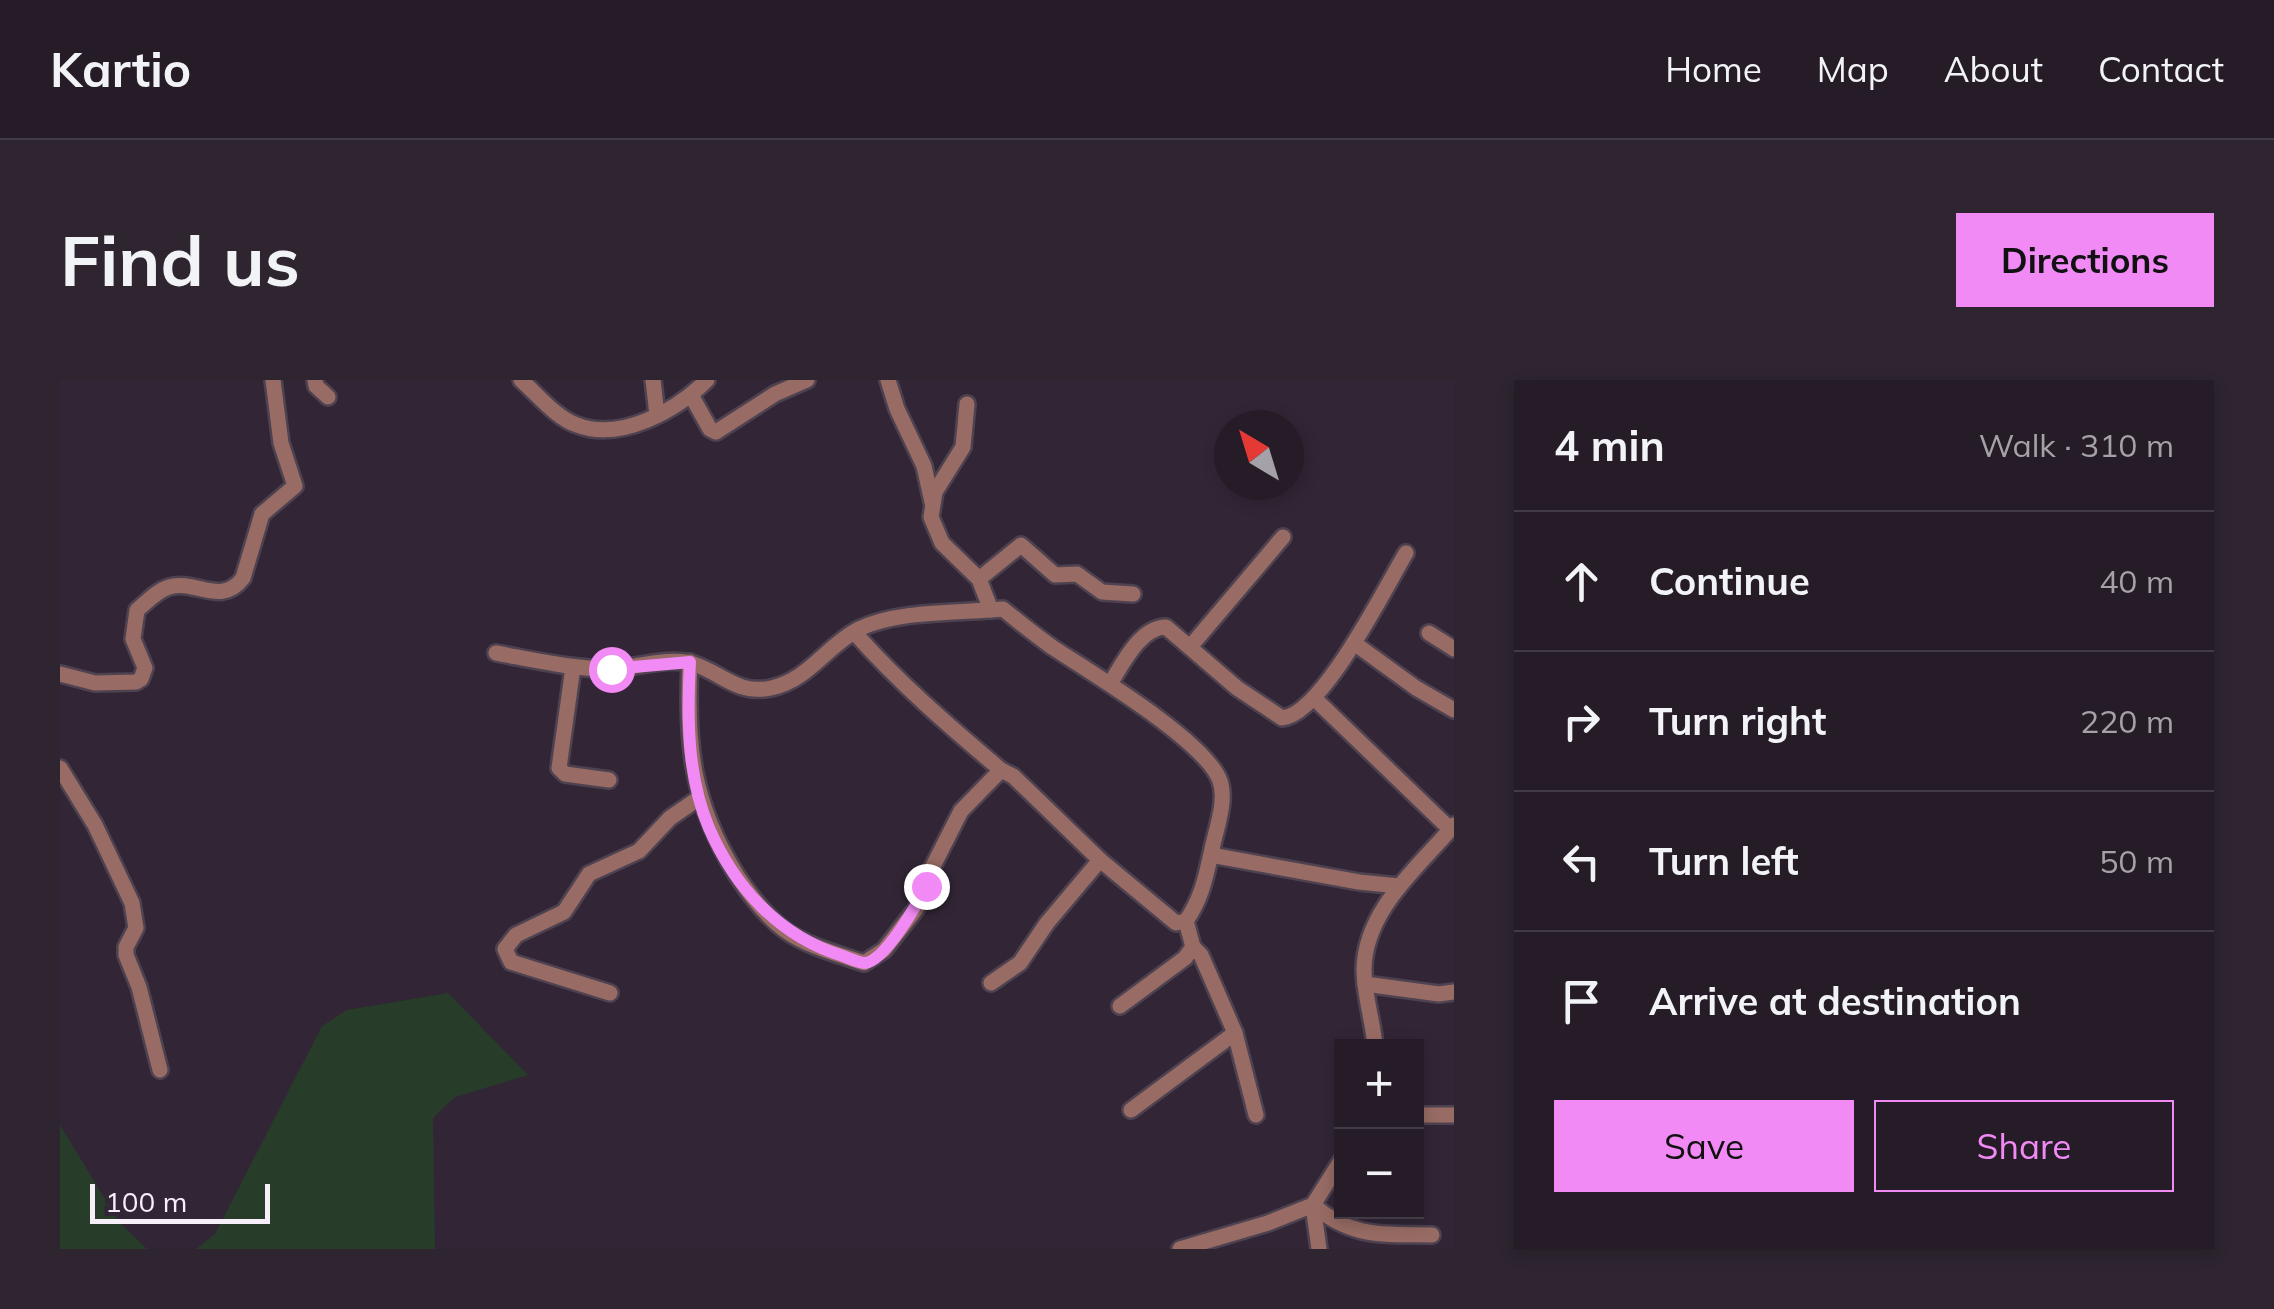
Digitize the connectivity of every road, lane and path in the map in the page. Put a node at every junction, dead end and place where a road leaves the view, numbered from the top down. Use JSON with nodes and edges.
{"nodes":[{"id":1,"x":273,"y":380,"type":"edge"},
{"id":2,"x":315,"y":380,"type":"edge"},
{"id":3,"x":521,"y":380,"type":"edge"},
{"id":4,"x":653,"y":380,"type":"edge"},
{"id":5,"x":707,"y":380,"type":"edge"},
{"id":6,"x":807,"y":380,"type":"edge"},
{"id":7,"x":888,"y":380,"type":"edge"},
{"id":8,"x":691,"y":395,"type":"junction"},
{"id":9,"x":328,"y":397,"type":"dead end"},
{"id":10,"x":968,"y":404,"type":"dead end"},
{"id":11,"x":656,"y":415,"type":"junction"},
{"id":12,"x":932,"y":502,"type":"junction"},
{"id":13,"x":1283,"y":537,"type":"dead end"},
{"id":14,"x":1406,"y":553,"type":"dead end"},
{"id":15,"x":979,"y":579,"type":"junction"},
{"id":16,"x":1133,"y":594,"type":"dead end"},
{"id":17,"x":991,"y":610,"type":"junction"},
{"id":18,"x":854,"y":632,"type":"junction"},
{"id":19,"x":1429,"y":633,"type":"dead end"},
{"id":20,"x":1354,"y":643,"type":"junction"},
{"id":21,"x":1190,"y":648,"type":"junction"},
{"id":22,"x":1454,"y":649,"type":"edge"},
{"id":23,"x":496,"y":653,"type":"dead end"},
{"id":24,"x":690,"y":662,"type":"junction"},
{"id":25,"x":573,"y":666,"type":"junction"},
{"id":26,"x":60,"y":674,"type":"edge"},
{"id":27,"x":1110,"y":684,"type":"junction"},
{"id":28,"x":1314,"y":698,"type":"junction"},
{"id":29,"x":1454,"y":710,"type":"edge"},
{"id":30,"x":60,"y":768,"type":"edge"},
{"id":31,"x":1001,"y":770,"type":"junction"},
{"id":32,"x":609,"y":780,"type":"dead end"},
{"id":33,"x":699,"y":798,"type":"junction"},
{"id":34,"x":1452,"y":827,"type":"edge"},
{"id":35,"x":1211,"y":855,"type":"junction"},
{"id":36,"x":1100,"y":860,"type":"junction"},
{"id":37,"x":1400,"y":886,"type":"junction"},
{"id":38,"x":1186,"y":921,"type":"junction"},
{"id":39,"x":1193,"y":947,"type":"junction"},
{"id":40,"x":990,"y":984,"type":"dead end"},
{"id":41,"x":1366,"y":984,"type":"junction"},
{"id":42,"x":1454,"y":992,"type":"edge"},
{"id":43,"x":610,"y":994,"type":"dead end"},
{"id":44,"x":1120,"y":1006,"type":"dead end"},
{"id":45,"x":1235,"y":1033,"type":"junction"},
{"id":46,"x":1374,"y":1039,"type":"edge"},
{"id":47,"x":160,"y":1070,"type":"dead end"},
{"id":48,"x":1131,"y":1110,"type":"dead end"},
{"id":49,"x":1424,"y":1114,"type":"edge"},
{"id":50,"x":1454,"y":1115,"type":"edge"},
{"id":51,"x":1256,"y":1116,"type":"dead end"},
{"id":52,"x":1334,"y":1172,"type":"edge"},
{"id":53,"x":1313,"y":1205,"type":"junction"},
{"id":54,"x":1432,"y":1234,"type":"dead end"},
{"id":55,"x":1180,"y":1249,"type":"edge"},
{"id":56,"x":1319,"y":1249,"type":"edge"}],
"edges":[{"from":1,"to":26,"type":"street"},
{"from":2,"to":9,"type":"street"},
{"from":3,"to":11,"type":"street"},
{"from":4,"to":11,"type":"street"},
{"from":5,"to":8,"type":"street"},
{"from":6,"to":8,"type":"street"},
{"from":7,"to":12,"type":"street"},
{"from":8,"to":11,"type":"street"},
{"from":10,"to":12,"type":"street"},
{"from":12,"to":15,"type":"street"},
{"from":13,"to":21,"type":"street"},
{"from":14,"to":20,"type":"street"},
{"from":15,"to":16,"type":"street"},
{"from":15,"to":17,"type":"street"},
{"from":17,"to":18,"type":"street"},
{"from":17,"to":27,"type":"street"},
{"from":18,"to":24,"type":"street"},
{"from":18,"to":31,"type":"street"},
{"from":19,"to":22,"type":"street"},
{"from":20,"to":28,"type":"street"},
{"from":20,"to":29,"type":"street"},
{"from":21,"to":27,"type":"street"},
{"from":21,"to":28,"type":"street"},
{"from":23,"to":25,"type":"street"},
{"from":24,"to":25,"type":"street"},
{"from":24,"to":33,"type":"street"},
{"from":25,"to":32,"type":"street"},
{"from":27,"to":35,"type":"street"},
{"from":28,"to":34,"type":"street"},
{"from":30,"to":47,"type":"street"},
{"from":31,"to":33,"type":"street"},
{"from":31,"to":36,"type":"street"},
{"from":33,"to":43,"type":"street"},
{"from":34,"to":37,"type":"street"},
{"from":35,"to":37,"type":"street"},
{"from":35,"to":38,"type":"street"},
{"from":36,"to":38,"type":"street"},
{"from":36,"to":40,"type":"street"},
{"from":37,"to":41,"type":"street"},
{"from":38,"to":39,"type":"street"},
{"from":39,"to":44,"type":"street"},
{"from":39,"to":45,"type":"street"},
{"from":41,"to":42,"type":"street"},
{"from":41,"to":46,"type":"street"},
{"from":45,"to":48,"type":"street"},
{"from":45,"to":51,"type":"street"},
{"from":49,"to":50,"type":"street"},
{"from":52,"to":53,"type":"street"},
{"from":53,"to":54,"type":"street"},
{"from":53,"to":55,"type":"street"},
{"from":53,"to":56,"type":"street"}]}
